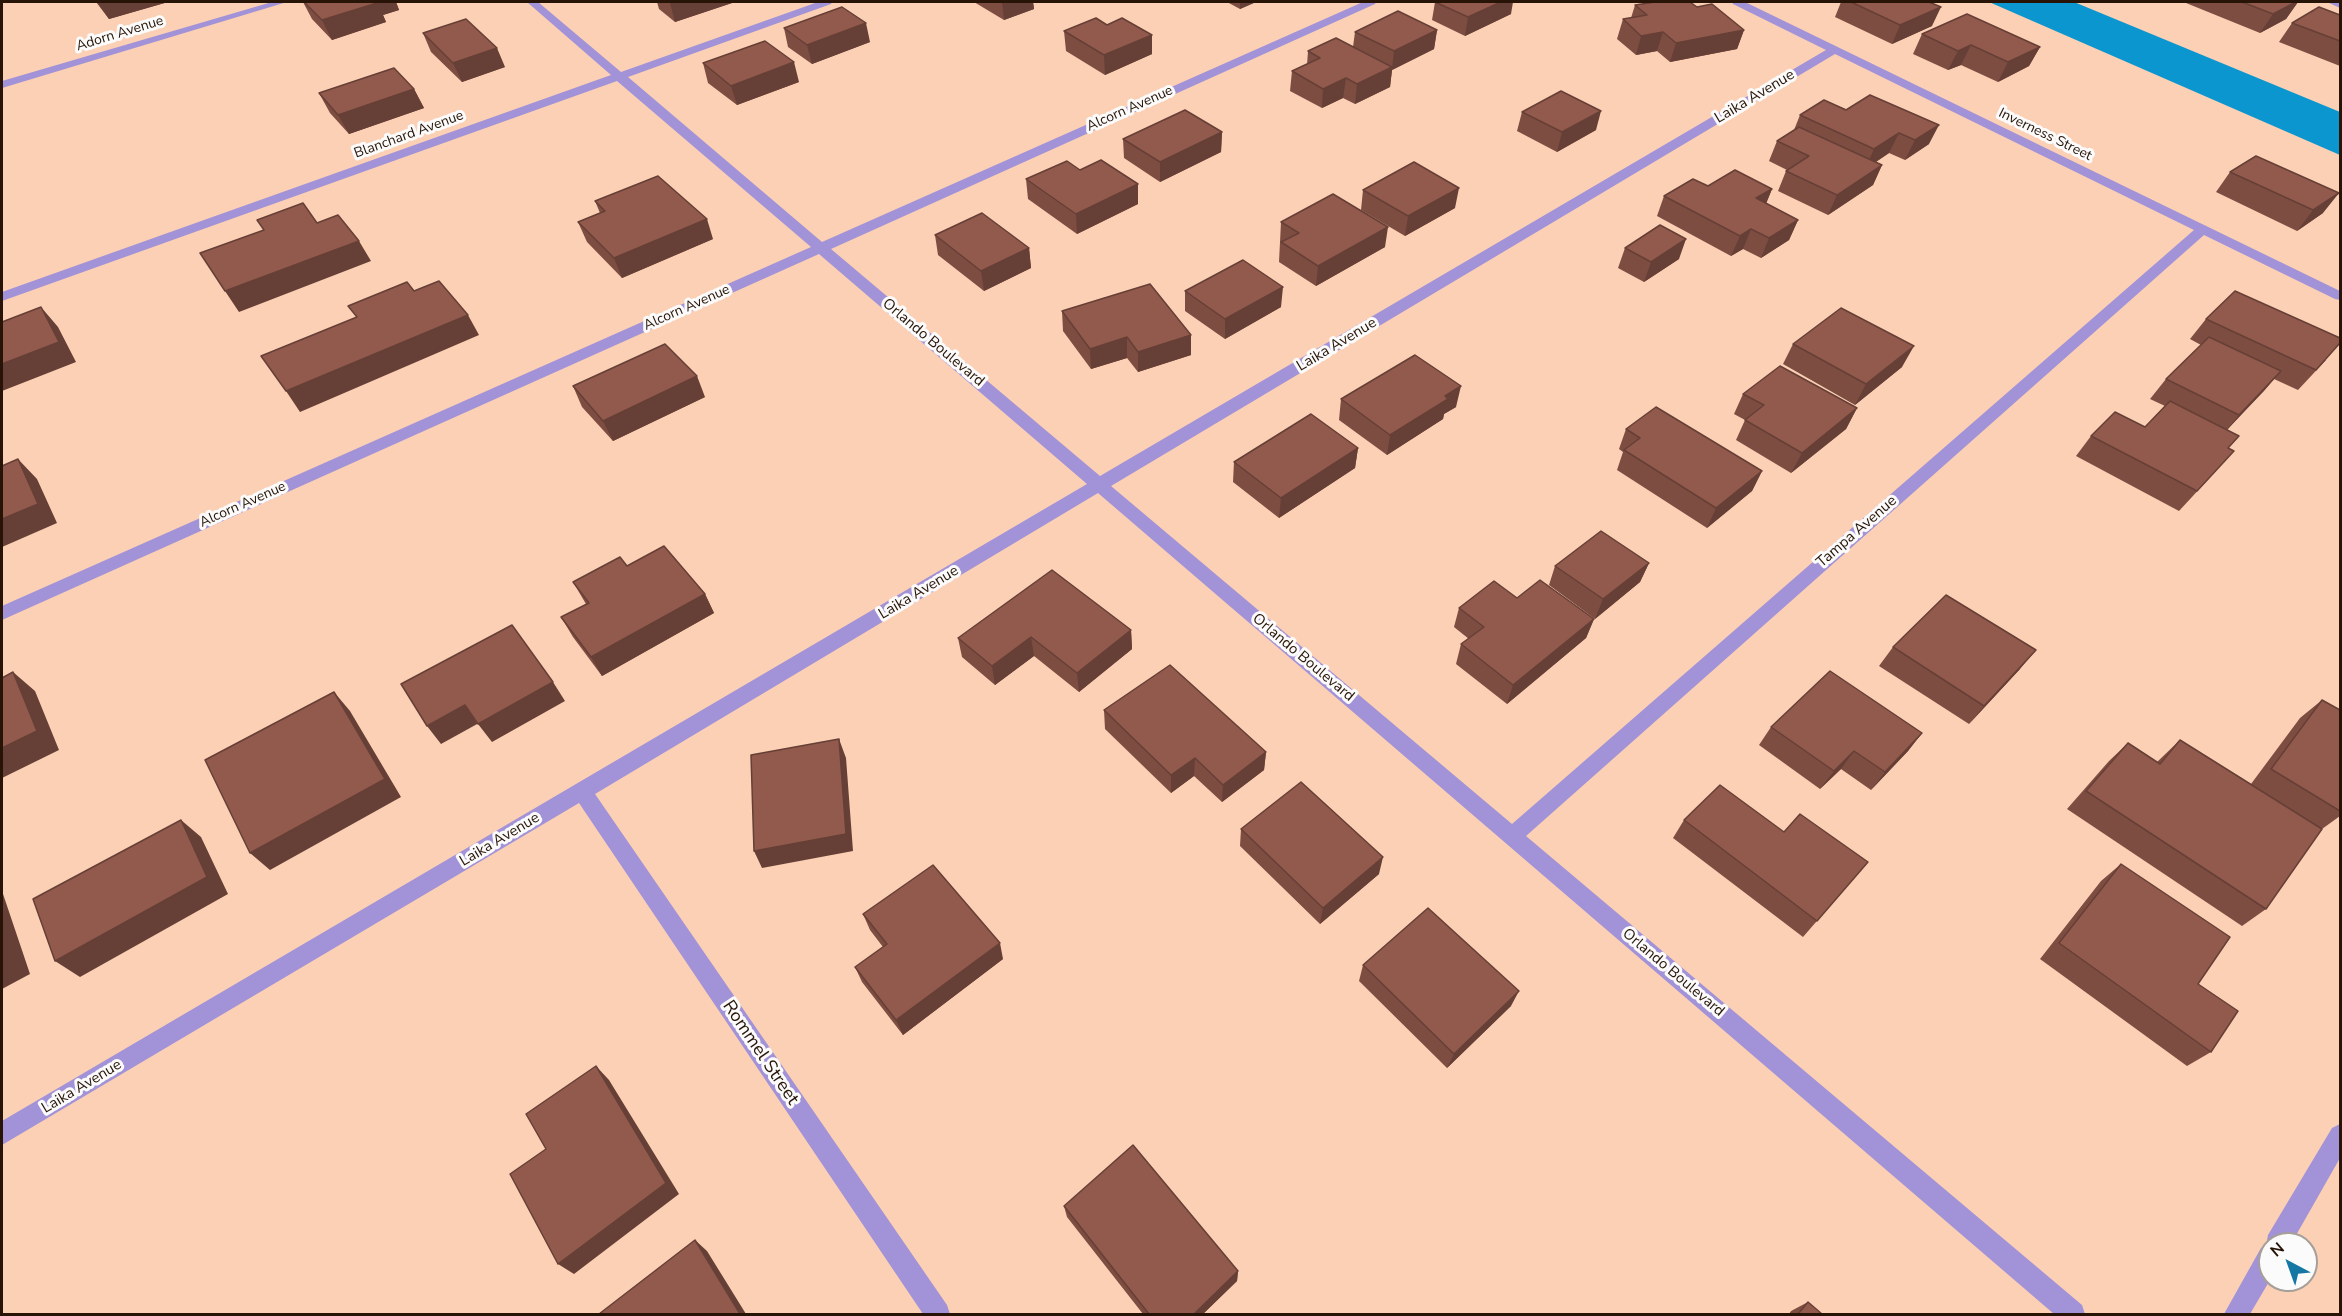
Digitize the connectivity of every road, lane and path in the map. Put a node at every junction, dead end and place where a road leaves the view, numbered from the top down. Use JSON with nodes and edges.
{"nodes":[{"id":1,"x":282,"y":2,"type":"edge"},
{"id":2,"x":532,"y":2,"type":"edge"},
{"id":3,"x":827,"y":2,"type":"edge"},
{"id":4,"x":1371,"y":2,"type":"edge"},
{"id":5,"x":1737,"y":2,"type":"edge"},
{"id":6,"x":2332,"y":2,"type":"edge"},
{"id":7,"x":2340,"y":5,"type":"edge"},
{"id":8,"x":1835,"y":49,"type":"junction"},
{"id":9,"x":619,"y":76,"type":"junction"},
{"id":10,"x":2,"y":85,"type":"edge"},
{"id":11,"x":2203,"y":229,"type":"junction"},
{"id":12,"x":821,"y":248,"type":"junction"},
{"id":13,"x":2340,"y":296,"type":"edge"},
{"id":14,"x":2,"y":297,"type":"edge"},
{"id":15,"x":1100,"y":485,"type":"junction"},
{"id":16,"x":2,"y":613,"type":"edge"},
{"id":17,"x":582,"y":791,"type":"junction"},
{"id":18,"x":1512,"y":836,"type":"junction"},
{"id":19,"x":2,"y":1134,"type":"edge"},
{"id":20,"x":2340,"y":1136,"type":"edge"},
{"id":21,"x":2284,"y":1232,"type":"edge"},
{"id":22,"x":2258,"y":1277,"type":"edge"},
{"id":23,"x":938,"y":1314,"type":"edge"},
{"id":24,"x":2073,"y":1314,"type":"edge"},
{"id":25,"x":2236,"y":1314,"type":"edge"}],
"edges":[{"from":1,"to":10,"type":"street","name":"Adorn Avenue"},
{"from":2,"to":9,"type":"street","name":"Orlando Boulevard"},
{"from":3,"to":9,"type":"street","name":"Blanchard Avenue"},
{"from":4,"to":12,"type":"street","name":"Alcorn Avenue"},
{"from":5,"to":8,"type":"street","name":"Inverness Street"},
{"from":6,"to":7,"type":"street"},
{"from":8,"to":11,"type":"street","name":"Inverness Street"},
{"from":8,"to":15,"type":"street","name":"Laika Avenue"},
{"from":9,"to":12,"type":"street","name":"Orlando Boulevard"},
{"from":9,"to":14,"type":"street","name":"Blanchard Avenue"},
{"from":11,"to":13,"type":"street","name":"Inverness Street"},
{"from":11,"to":18,"type":"street","name":"Tampa Avenue"},
{"from":12,"to":15,"type":"street","name":"Orlando Boulevard"},
{"from":12,"to":16,"type":"street","name":"Alcorn Avenue"},
{"from":15,"to":17,"type":"street","name":"Laika Avenue"},
{"from":15,"to":18,"type":"street","name":"Orlando Boulevard"},
{"from":17,"to":19,"type":"street","name":"Laika Avenue"},
{"from":17,"to":23,"type":"street","name":"Rommel Street"},
{"from":18,"to":24,"type":"street","name":"Orlando Boulevard"},
{"from":20,"to":21,"type":"street"},
{"from":22,"to":25,"type":"street"}]}
